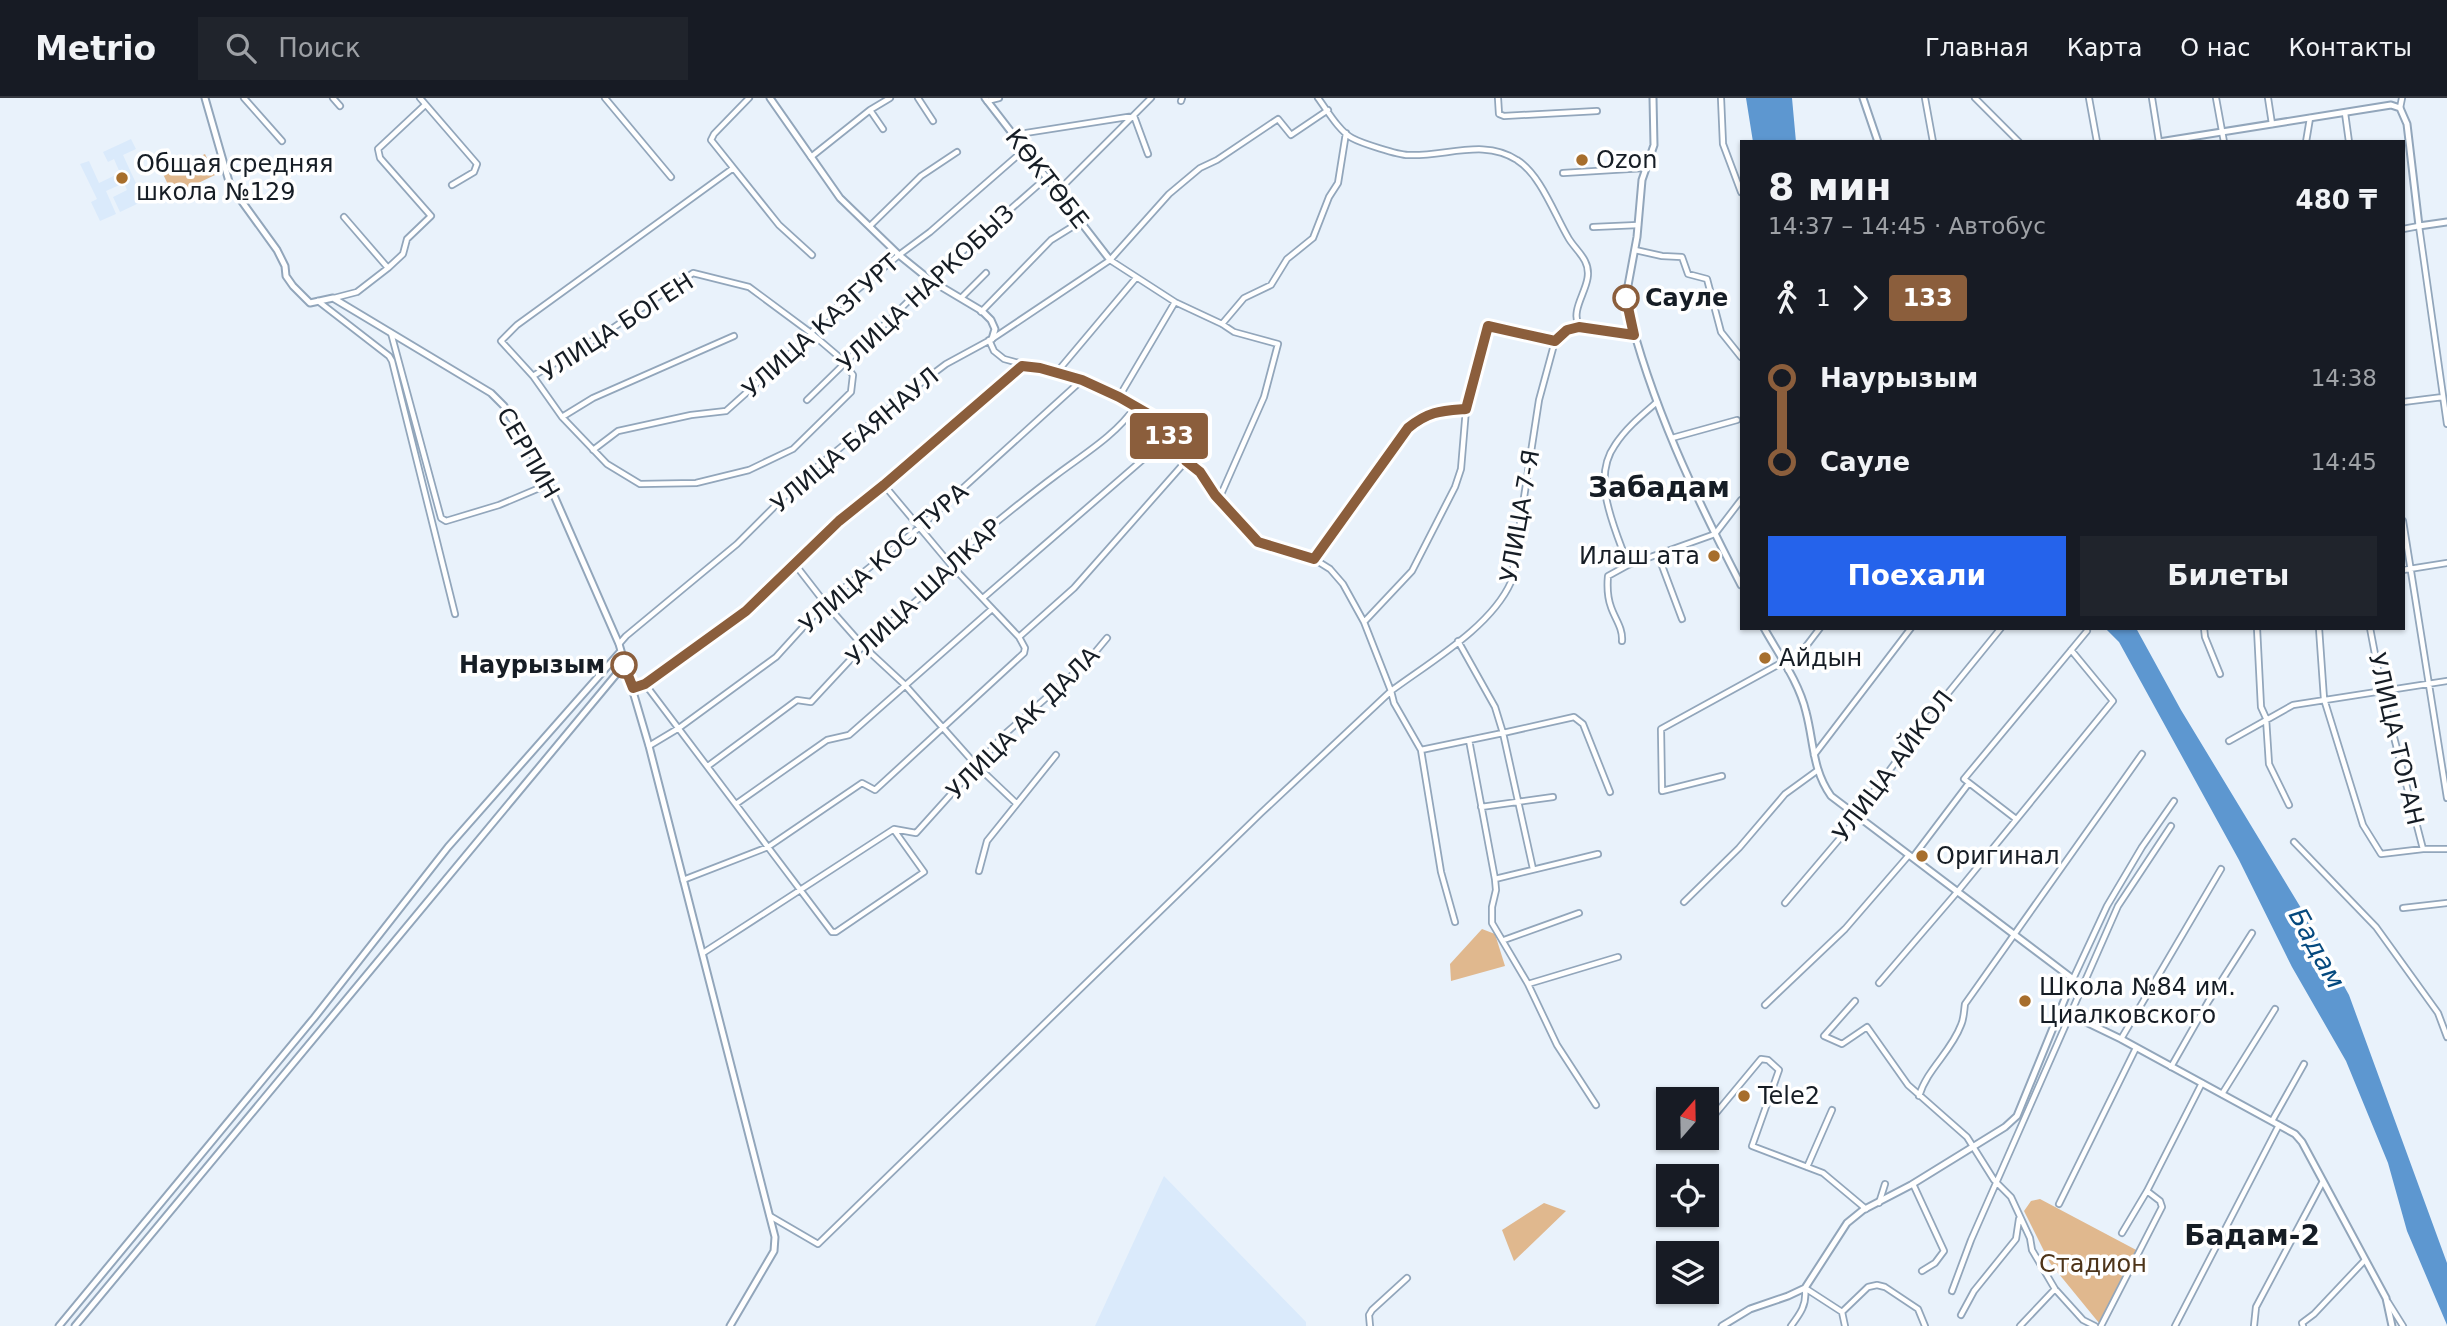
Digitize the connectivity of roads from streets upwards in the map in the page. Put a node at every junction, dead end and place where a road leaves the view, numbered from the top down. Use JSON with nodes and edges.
{"nodes":[{"id":1,"x":205,"y":98,"type":"edge"},
{"id":2,"x":244,"y":98,"type":"edge"},
{"id":3,"x":332,"y":98,"type":"edge"},
{"id":4,"x":420,"y":98,"type":"edge"},
{"id":5,"x":605,"y":98,"type":"edge"},
{"id":6,"x":749,"y":98,"type":"edge"},
{"id":7,"x":770,"y":98,"type":"edge"},
{"id":8,"x":890,"y":98,"type":"edge"},
{"id":9,"x":918,"y":98,"type":"edge"},
{"id":10,"x":999,"y":98,"type":"edge"},
{"id":11,"x":1151,"y":98,"type":"edge"},
{"id":12,"x":1318,"y":98,"type":"edge"},
{"id":13,"x":1498,"y":98,"type":"edge"},
{"id":14,"x":1653,"y":98,"type":"edge"},
{"id":15,"x":1721,"y":98,"type":"edge"},
{"id":16,"x":1863,"y":98,"type":"edge"},
{"id":17,"x":1924,"y":98,"type":"edge"},
{"id":18,"x":1975,"y":98,"type":"edge"},
{"id":19,"x":2089,"y":98,"type":"edge"},
{"id":20,"x":2152,"y":98,"type":"edge"},
{"id":21,"x":2217,"y":98,"type":"edge"},
{"id":22,"x":2268,"y":98,"type":"edge"},
{"id":23,"x":2402,"y":98,"type":"edge"},
{"id":24,"x":986,"y":100,"type":"edge"},
{"id":25,"x":425,"y":105,"type":"junction"},
{"id":26,"x":340,"y":106,"type":"dead end"},
{"id":27,"x":2400,"y":108,"type":"junction"},
{"id":28,"x":870,"y":110,"type":"junction"},
{"id":29,"x":1328,"y":110,"type":"junction"},
{"id":30,"x":1597,"y":111,"type":"dead end"},
{"id":31,"x":2345,"y":113,"type":"junction"},
{"id":32,"x":1134,"y":116,"type":"junction"},
{"id":33,"x":2310,"y":118,"type":"junction"},
{"id":34,"x":933,"y":121,"type":"dead end"},
{"id":35,"x":2272,"y":124,"type":"junction"},
{"id":36,"x":883,"y":129,"type":"dead end"},
{"id":37,"x":2223,"y":132,"type":"junction"},
{"id":38,"x":1346,"y":133,"type":"junction"},
{"id":39,"x":1013,"y":135,"type":"junction"},
{"id":40,"x":1877,"y":140,"type":"edge"},
{"id":41,"x":1934,"y":140,"type":"edge"},
{"id":42,"x":2017,"y":140,"type":"edge"},
{"id":43,"x":2097,"y":140,"type":"edge"},
{"id":44,"x":2159,"y":140,"type":"edge"},
{"id":45,"x":2172,"y":140,"type":"edge"},
{"id":46,"x":2224,"y":140,"type":"edge"},
{"id":47,"x":2306,"y":140,"type":"edge"},
{"id":48,"x":2349,"y":140,"type":"edge"},
{"id":49,"x":282,"y":141,"type":"dead end"},
{"id":50,"x":1024,"y":150,"type":"junction"},
{"id":51,"x":957,"y":152,"type":"dead end"},
{"id":52,"x":1148,"y":153,"type":"dead end"},
{"id":53,"x":810,"y":158,"type":"junction"},
{"id":54,"x":1645,"y":168,"type":"junction"},
{"id":55,"x":732,"y":169,"type":"junction"},
{"id":56,"x":1563,"y":173,"type":"dead end"},
{"id":57,"x":671,"y":177,"type":"dead end"},
{"id":58,"x":1046,"y":178,"type":"junction"},
{"id":59,"x":452,"y":185,"type":"dead end"},
{"id":60,"x":1740,"y":189,"type":"edge"},
{"id":61,"x":1057,"y":192,"type":"junction"},
{"id":62,"x":344,"y":217,"type":"dead end"},
{"id":63,"x":1080,"y":222,"type":"junction"},
{"id":64,"x":2447,"y":222,"type":"edge"},
{"id":65,"x":1638,"y":225,"type":"junction"},
{"id":66,"x":870,"y":226,"type":"junction"},
{"id":67,"x":2418,"y":226,"type":"junction"},
{"id":68,"x":1593,"y":227,"type":"dead end"},
{"id":69,"x":2405,"y":229,"type":"edge"},
{"id":70,"x":1635,"y":250,"type":"junction"},
{"id":71,"x":899,"y":255,"type":"junction"},
{"id":72,"x":812,"y":256,"type":"dead end"},
{"id":73,"x":1110,"y":260,"type":"junction"},
{"id":74,"x":388,"y":268,"type":"junction"},
{"id":75,"x":986,"y":273,"type":"dead end"},
{"id":76,"x":1136,"y":278,"type":"junction"},
{"id":77,"x":930,"y":280,"type":"junction"},
{"id":78,"x":333,"y":298,"type":"junction"},
{"id":79,"x":961,"y":298,"type":"junction"},
{"id":80,"x":317,"y":301,"type":"junction"},
{"id":81,"x":1175,"y":302,"type":"junction"},
{"id":82,"x":981,"y":312,"type":"junction"},
{"id":83,"x":1222,"y":324,"type":"junction"},
{"id":84,"x":1577,"y":324,"type":"junction"},
{"id":85,"x":391,"y":333,"type":"junction"},
{"id":86,"x":811,"y":333,"type":"junction"},
{"id":87,"x":1634,"y":335,"type":"junction"},
{"id":88,"x":734,"y":336,"type":"dead end"},
{"id":89,"x":991,"y":340,"type":"junction"},
{"id":90,"x":1555,"y":341,"type":"junction"},
{"id":91,"x":1740,"y":356,"type":"edge"},
{"id":92,"x":843,"y":365,"type":"junction"},
{"id":93,"x":1022,"y":366,"type":"junction"},
{"id":94,"x":1057,"y":372,"type":"junction"},
{"id":95,"x":533,"y":376,"type":"junction"},
{"id":96,"x":1082,"y":380,"type":"junction"},
{"id":97,"x":2445,"y":388,"type":"edge"},
{"id":98,"x":1119,"y":397,"type":"junction"},
{"id":99,"x":2443,"y":397,"type":"junction"},
{"id":100,"x":807,"y":400,"type":"dead end"},
{"id":101,"x":1657,"y":402,"type":"junction"},
{"id":102,"x":2405,"y":402,"type":"edge"},
{"id":103,"x":1136,"y":406,"type":"junction"},
{"id":104,"x":1466,"y":409,"type":"junction"},
{"id":105,"x":562,"y":417,"type":"junction"},
{"id":106,"x":1737,"y":420,"type":"dead end"},
{"id":107,"x":2447,"y":424,"type":"edge"},
{"id":108,"x":1170,"y":436,"type":"junction"},
{"id":109,"x":1672,"y":438,"type":"junction"},
{"id":110,"x":593,"y":450,"type":"junction"},
{"id":111,"x":1186,"y":461,"type":"junction"},
{"id":112,"x":549,"y":484,"type":"junction"},
{"id":113,"x":884,"y":485,"type":"junction"},
{"id":114,"x":1219,"y":499,"type":"junction"},
{"id":115,"x":1740,"y":501,"type":"edge"},
{"id":116,"x":920,"y":527,"type":"junction"},
{"id":117,"x":1715,"y":534,"type":"junction"},
{"id":118,"x":2405,"y":535,"type":"edge"},
{"id":119,"x":1658,"y":555,"type":"junction"},
{"id":120,"x":1314,"y":559,"type":"junction"},
{"id":121,"x":794,"y":563,"type":"junction"},
{"id":122,"x":2447,"y":563,"type":"edge"},
{"id":123,"x":951,"y":565,"type":"junction"},
{"id":124,"x":1628,"y":565,"type":"junction"},
{"id":125,"x":2410,"y":569,"type":"junction"},
{"id":126,"x":2405,"y":570,"type":"edge"},
{"id":127,"x":1740,"y":583,"type":"edge"},
{"id":128,"x":983,"y":598,"type":"junction"},
{"id":129,"x":825,"y":603,"type":"junction"},
{"id":130,"x":992,"y":609,"type":"junction"},
{"id":131,"x":455,"y":614,"type":"dead end"},
{"id":132,"x":1682,"y":619,"type":"dead end"},
{"id":133,"x":1364,"y":622,"type":"junction"},
{"id":134,"x":1765,"y":630,"type":"edge"},
{"id":135,"x":1819,"y":630,"type":"edge"},
{"id":136,"x":1909,"y":630,"type":"edge"},
{"id":137,"x":1999,"y":630,"type":"edge"},
{"id":138,"x":2204,"y":630,"type":"edge"},
{"id":139,"x":2258,"y":630,"type":"edge"},
{"id":140,"x":2319,"y":630,"type":"edge"},
{"id":141,"x":2370,"y":630,"type":"edge"},
{"id":142,"x":2087,"y":631,"type":"dead end"},
{"id":143,"x":1019,"y":637,"type":"junction"},
{"id":144,"x":1107,"y":638,"type":"dead end"},
{"id":145,"x":1458,"y":641,"type":"junction"},
{"id":146,"x":1622,"y":641,"type":"dead end"},
{"id":147,"x":863,"y":646,"type":"junction"},
{"id":148,"x":620,"y":648,"type":"junction"},
{"id":149,"x":2071,"y":650,"type":"junction"},
{"id":150,"x":1783,"y":662,"type":"junction"},
{"id":151,"x":624,"y":665,"type":"junction"},
{"id":152,"x":1788,"y":670,"type":"junction"},
{"id":153,"x":2220,"y":674,"type":"dead end"},
{"id":154,"x":2447,"y":681,"type":"edge"},
{"id":155,"x":645,"y":684,"type":"junction"},
{"id":156,"x":904,"y":684,"type":"junction"},
{"id":157,"x":2428,"y":684,"type":"junction"},
{"id":158,"x":633,"y":688,"type":"junction"},
{"id":159,"x":1391,"y":691,"type":"junction"},
{"id":160,"x":2382,"y":691,"type":"junction"},
{"id":161,"x":2324,"y":699,"type":"junction"},
{"id":162,"x":2266,"y":718,"type":"junction"},
{"id":163,"x":679,"y":728,"type":"junction"},
{"id":164,"x":944,"y":729,"type":"junction"},
{"id":165,"x":1503,"y":733,"type":"junction"},
{"id":166,"x":1469,"y":740,"type":"junction"},
{"id":167,"x":2229,"y":741,"type":"dead end"},
{"id":168,"x":649,"y":746,"type":"junction"},
{"id":169,"x":1421,"y":750,"type":"junction"},
{"id":170,"x":2143,"y":754,"type":"dead end"},
{"id":171,"x":1056,"y":755,"type":"dead end"},
{"id":172,"x":1813,"y":756,"type":"junction"},
{"id":173,"x":976,"y":765,"type":"junction"},
{"id":174,"x":708,"y":766,"type":"junction"},
{"id":175,"x":1818,"y":771,"type":"junction"},
{"id":176,"x":1722,"y":776,"type":"dead end"},
{"id":177,"x":1969,"y":783,"type":"junction"},
{"id":178,"x":1610,"y":792,"type":"dead end"},
{"id":179,"x":1553,"y":797,"type":"dead end"},
{"id":180,"x":2447,"y":798,"type":"edge"},
{"id":181,"x":2174,"y":801,"type":"dead end"},
{"id":182,"x":1517,"y":802,"type":"junction"},
{"id":183,"x":1016,"y":803,"type":"junction"},
{"id":184,"x":736,"y":804,"type":"junction"},
{"id":185,"x":2289,"y":805,"type":"dead end"},
{"id":186,"x":1481,"y":807,"type":"junction"},
{"id":187,"x":1858,"y":817,"type":"junction"},
{"id":188,"x":2016,"y":818,"type":"junction"},
{"id":189,"x":2171,"y":826,"type":"dead end"},
{"id":190,"x":894,"y":829,"type":"junction"},
{"id":191,"x":2294,"y":842,"type":"dead end"},
{"id":192,"x":768,"y":847,"type":"junction"},
{"id":193,"x":2423,"y":849,"type":"junction"},
{"id":194,"x":2447,"y":849,"type":"edge"},
{"id":195,"x":1598,"y":854,"type":"dead end"},
{"id":196,"x":1911,"y":855,"type":"junction"},
{"id":197,"x":1533,"y":869,"type":"junction"},
{"id":198,"x":2221,"y":869,"type":"dead end"},
{"id":199,"x":979,"y":871,"type":"dead end"},
{"id":200,"x":1495,"y":879,"type":"junction"},
{"id":201,"x":683,"y":880,"type":"junction"},
{"id":202,"x":800,"y":890,"type":"junction"},
{"id":203,"x":1958,"y":891,"type":"junction"},
{"id":204,"x":1684,"y":902,"type":"dead end"},
{"id":205,"x":1785,"y":903,"type":"dead end"},
{"id":206,"x":2447,"y":904,"type":"edge"},
{"id":207,"x":2403,"y":908,"type":"dead end"},
{"id":208,"x":1579,"y":913,"type":"dead end"},
{"id":209,"x":1455,"y":922,"type":"dead end"},
{"id":210,"x":2252,"y":933,"type":"dead end"},
{"id":211,"x":2015,"y":935,"type":"junction"},
{"id":212,"x":1504,"y":940,"type":"junction"},
{"id":213,"x":703,"y":953,"type":"junction"},
{"id":214,"x":1618,"y":957,"type":"dead end"},
{"id":215,"x":2073,"y":979,"type":"junction"},
{"id":216,"x":1880,"y":983,"type":"dead end"},
{"id":217,"x":1528,"y":984,"type":"junction"},
{"id":218,"x":1855,"y":1001,"type":"dead end"},
{"id":219,"x":1765,"y":1005,"type":"dead end"},
{"id":220,"x":2275,"y":1009,"type":"dead end"},
{"id":221,"x":2062,"y":1010,"type":"junction"},
{"id":222,"x":2072,"y":1013,"type":"junction"},
{"id":223,"x":2447,"y":1037,"type":"edge"},
{"id":224,"x":2121,"y":1040,"type":"junction"},
{"id":225,"x":2136,"y":1048,"type":"junction"},
{"id":226,"x":2304,"y":1064,"type":"dead end"},
{"id":227,"x":2171,"y":1067,"type":"junction"},
{"id":228,"x":2202,"y":1083,"type":"junction"},
{"id":229,"x":2222,"y":1094,"type":"junction"},
{"id":230,"x":1919,"y":1096,"type":"junction"},
{"id":231,"x":1596,"y":1105,"type":"dead end"},
{"id":232,"x":1719,"y":1110,"type":"edge"},
{"id":233,"x":1832,"y":1110,"type":"dead end"},
{"id":234,"x":2272,"y":1121,"type":"junction"},
{"id":235,"x":2278,"y":1125,"type":"junction"},
{"id":236,"x":1974,"y":1146,"type":"junction"},
{"id":237,"x":1807,"y":1167,"type":"junction"},
{"id":238,"x":2322,"y":1182,"type":"junction"},
{"id":239,"x":1885,"y":1184,"type":"dead end"},
{"id":240,"x":1913,"y":1184,"type":"junction"},
{"id":241,"x":1998,"y":1184,"type":"junction"},
{"id":242,"x":2147,"y":1191,"type":"junction"},
{"id":243,"x":1879,"y":1203,"type":"junction"},
{"id":244,"x":2059,"y":1204,"type":"dead end"},
{"id":245,"x":1866,"y":1209,"type":"junction"},
{"id":246,"x":770,"y":1216,"type":"junction"},
{"id":247,"x":2019,"y":1217,"type":"junction"},
{"id":248,"x":2122,"y":1233,"type":"dead end"},
{"id":249,"x":2365,"y":1260,"type":"junction"},
{"id":250,"x":1922,"y":1271,"type":"dead end"},
{"id":251,"x":1407,"y":1278,"type":"dead end"},
{"id":252,"x":1805,"y":1288,"type":"junction"},
{"id":253,"x":2055,"y":1289,"type":"junction"},
{"id":254,"x":1952,"y":1291,"type":"dead end"},
{"id":255,"x":2386,"y":1298,"type":"junction"},
{"id":256,"x":1842,"y":1312,"type":"junction"},
{"id":257,"x":1961,"y":1315,"type":"dead end"},
{"id":258,"x":59,"y":1326,"type":"edge"},
{"id":259,"x":75,"y":1326,"type":"edge"},
{"id":260,"x":730,"y":1326,"type":"edge"},
{"id":261,"x":1370,"y":1326,"type":"edge"},
{"id":262,"x":1722,"y":1326,"type":"edge"},
{"id":263,"x":1791,"y":1326,"type":"edge"},
{"id":264,"x":1845,"y":1326,"type":"edge"},
{"id":265,"x":1925,"y":1326,"type":"edge"},
{"id":266,"x":2020,"y":1326,"type":"edge"},
{"id":267,"x":2095,"y":1326,"type":"edge"},
{"id":268,"x":2101,"y":1326,"type":"edge"},
{"id":269,"x":2175,"y":1326,"type":"edge"},
{"id":270,"x":2254,"y":1326,"type":"edge"},
{"id":271,"x":2303,"y":1326,"type":"edge"},
{"id":272,"x":2392,"y":1326,"type":"edge"},
{"id":273,"x":2403,"y":1326,"type":"edge"}],
"edges":[{"from":1,"to":80,"type":"street"},
{"from":2,"to":49,"type":"street"},
{"from":3,"to":26,"type":"street"},
{"from":4,"to":25,"type":"street"},
{"from":5,"to":57,"type":"street"},
{"from":6,"to":55,"type":"street"},
{"from":7,"to":53,"type":"street"},
{"from":8,"to":28,"type":"street"},
{"from":9,"to":34,"type":"street"},
{"from":10,"to":24,"type":"street"},
{"from":11,"to":32,"type":"street"},
{"from":12,"to":29,"type":"street"},
{"from":13,"to":30,"type":"street"},
{"from":14,"to":54,"type":"street"},
{"from":15,"to":60,"type":"street"},
{"from":16,"to":40,"type":"street"},
{"from":17,"to":41,"type":"street"},
{"from":18,"to":42,"type":"street"},
{"from":19,"to":43,"type":"street"},
{"from":20,"to":44,"type":"street"},
{"from":21,"to":37,"type":"street"},
{"from":22,"to":35,"type":"street"},
{"from":23,"to":27,"type":"street"},
{"from":24,"to":39,"type":"street","name":"КӨКТӨБЕ"},
{"from":25,"to":59,"type":"street"},
{"from":25,"to":74,"type":"street"},
{"from":27,"to":31,"type":"street"},
{"from":27,"to":67,"type":"street"},
{"from":28,"to":36,"type":"street"},
{"from":28,"to":53,"type":"street"},
{"from":29,"to":38,"type":"street"},
{"from":29,"to":73,"type":"street","name":"УЛИЦА БАЯНАУЛ"},
{"from":31,"to":33,"type":"street"},
{"from":31,"to":48,"type":"street"},
{"from":32,"to":39,"type":"street"},
{"from":32,"to":52,"type":"street"},
{"from":32,"to":61,"type":"street"},
{"from":33,"to":35,"type":"street"},
{"from":33,"to":47,"type":"street"},
{"from":35,"to":37,"type":"street"},
{"from":37,"to":45,"type":"street"},
{"from":37,"to":46,"type":"street"},
{"from":38,"to":83,"type":"street"},
{"from":38,"to":84,"type":"street"},
{"from":39,"to":50,"type":"street","name":"КӨКТӨБЕ"},
{"from":50,"to":58,"type":"street","name":"КӨКТӨБЕ"},
{"from":50,"to":71,"type":"street","name":"УЛИЦА КАЗГУРТ"},
{"from":51,"to":66,"type":"street"},
{"from":53,"to":66,"type":"street"},
{"from":54,"to":56,"type":"street"},
{"from":54,"to":65,"type":"street"},
{"from":55,"to":72,"type":"street"},
{"from":55,"to":95,"type":"street"},
{"from":58,"to":61,"type":"street","name":"КӨКТӨБЕ"},
{"from":58,"to":77,"type":"street","name":"УЛИЦА НАРКОБЫЗ"},
{"from":61,"to":63,"type":"street","name":"КӨКТӨБЕ"},
{"from":62,"to":74,"type":"street"},
{"from":63,"to":73,"type":"street","name":"КӨКТӨБЕ"},
{"from":63,"to":82,"type":"street"},
{"from":64,"to":67,"type":"street"},
{"from":65,"to":68,"type":"street"},
{"from":65,"to":70,"type":"street"},
{"from":66,"to":71,"type":"street"},
{"from":67,"to":69,"type":"street"},
{"from":67,"to":97,"type":"street"},
{"from":70,"to":87,"type":"street"},
{"from":70,"to":91,"type":"street"},
{"from":71,"to":77,"type":"street"},
{"from":71,"to":86,"type":"street","name":"УЛИЦА КАЗГУРТ"},
{"from":73,"to":76,"type":"street"},
{"from":73,"to":89,"type":"street","name":"УЛИЦА БАЯНАУЛ"},
{"from":74,"to":78,"type":"street"},
{"from":75,"to":79,"type":"street"},
{"from":76,"to":81,"type":"street"},
{"from":76,"to":94,"type":"street"},
{"from":77,"to":79,"type":"street"},
{"from":77,"to":92,"type":"street","name":"УЛИЦА НАРКОБЫЗ"},
{"from":78,"to":80,"type":"street"},
{"from":78,"to":85,"type":"street","name":"СЕРПИН"},
{"from":79,"to":82,"type":"street"},
{"from":80,"to":131,"type":"street"},
{"from":81,"to":83,"type":"street"},
{"from":81,"to":98,"type":"street"},
{"from":82,"to":89,"type":"street"},
{"from":83,"to":114,"type":"street"},
{"from":84,"to":87,"type":"street"},
{"from":84,"to":90,"type":"street"},
{"from":85,"to":112,"type":"street","name":"СЕРПИН"},
{"from":85,"to":112,"type":"street"},
{"from":86,"to":92,"type":"street","name":"УЛИЦА БОГЕН"},
{"from":86,"to":95,"type":"street","name":"УЛИЦА БОГЕН"},
{"from":86,"to":110,"type":"street","name":"УЛИЦА КАЗГУРТ"},
{"from":87,"to":101,"type":"street"},
{"from":88,"to":105,"type":"street"},
{"from":89,"to":93,"type":"street"},
{"from":89,"to":148,"type":"street","name":"УЛИЦА БАЯНАУЛ"},
{"from":90,"to":104,"type":"street"},
{"from":90,"to":145,"type":"street","name":"УЛИЦА 7-Я"},
{"from":92,"to":100,"type":"street","name":"УЛИЦА НАРКОБЫЗ"},
{"from":92,"to":110,"type":"street","name":"УЛИЦА БОГЕН"},
{"from":93,"to":94,"type":"street"},
{"from":93,"to":113,"type":"street"},
{"from":94,"to":96,"type":"street"},
{"from":95,"to":105,"type":"street","name":"УЛИЦА БОГЕН"},
{"from":96,"to":98,"type":"street"},
{"from":96,"to":116,"type":"street","name":"УЛИЦА КОС ТУРА"},
{"from":97,"to":99,"type":"street"},
{"from":98,"to":103,"type":"street"},
{"from":99,"to":102,"type":"street"},
{"from":99,"to":107,"type":"street"},
{"from":101,"to":109,"type":"street"},
{"from":101,"to":124,"type":"street"},
{"from":103,"to":108,"type":"street"},
{"from":103,"to":123,"type":"street","name":"УЛИЦА ШАЛКАР"},
{"from":104,"to":120,"type":"street"},
{"from":104,"to":133,"type":"street"},
{"from":105,"to":110,"type":"street","name":"УЛИЦА БОГЕН"},
{"from":106,"to":109,"type":"street"},
{"from":108,"to":111,"type":"street"},
{"from":108,"to":128,"type":"street"},
{"from":109,"to":117,"type":"street"},
{"from":111,"to":114,"type":"street"},
{"from":111,"to":143,"type":"street"},
{"from":112,"to":148,"type":"street","name":"СЕРПИН"},
{"from":113,"to":116,"type":"street"},
{"from":113,"to":121,"type":"street"},
{"from":114,"to":120,"type":"street"},
{"from":115,"to":117,"type":"street"},
{"from":116,"to":123,"type":"street"},
{"from":116,"to":129,"type":"street","name":"УЛИЦА КОС ТУРА"},
{"from":117,"to":119,"type":"street"},
{"from":117,"to":127,"type":"street"},
{"from":118,"to":125,"type":"street"},
{"from":119,"to":124,"type":"street"},
{"from":119,"to":132,"type":"street"},
{"from":120,"to":133,"type":"street"},
{"from":121,"to":129,"type":"street"},
{"from":121,"to":155,"type":"street"},
{"from":122,"to":125,"type":"street"},
{"from":123,"to":128,"type":"street"},
{"from":123,"to":147,"type":"street","name":"УЛИЦА ШАЛКАР"},
{"from":124,"to":146,"type":"street"},
{"from":125,"to":126,"type":"street"},
{"from":125,"to":157,"type":"street"},
{"from":128,"to":130,"type":"street"},
{"from":129,"to":147,"type":"street"},
{"from":129,"to":163,"type":"street","name":"УЛИЦА КОС ТУРА"},
{"from":130,"to":143,"type":"street"},
{"from":130,"to":156,"type":"street"},
{"from":133,"to":159,"type":"street"},
{"from":134,"to":150,"type":"street"},
{"from":135,"to":152,"type":"street"},
{"from":136,"to":172,"type":"street"},
{"from":137,"to":187,"type":"street","name":"УЛИЦА АЙКОЛ"},
{"from":138,"to":153,"type":"street"},
{"from":139,"to":162,"type":"street"},
{"from":140,"to":161,"type":"street"},
{"from":141,"to":160,"type":"street","name":"УЛИЦА ТОГАН"},
{"from":142,"to":149,"type":"street"},
{"from":143,"to":164,"type":"street"},
{"from":144,"to":173,"type":"street","name":"УЛИЦА АК ДАЛА"},
{"from":145,"to":159,"type":"street","name":"УЛИЦА 7-Я"},
{"from":145,"to":165,"type":"street"},
{"from":147,"to":156,"type":"street"},
{"from":147,"to":174,"type":"street","name":"УЛИЦА ШАЛКАР"},
{"from":148,"to":151,"type":"street","name":"СЕРПИН"},
{"from":148,"to":258,"type":"street"},
{"from":149,"to":177,"type":"street"},
{"from":149,"to":188,"type":"street"},
{"from":150,"to":152,"type":"street"},
{"from":150,"to":176,"type":"street"},
{"from":151,"to":158,"type":"street","name":"СЕРПИН"},
{"from":151,"to":259,"type":"street"},
{"from":152,"to":172,"type":"street"},
{"from":154,"to":157,"type":"street"},
{"from":155,"to":158,"type":"street"},
{"from":155,"to":163,"type":"street"},
{"from":156,"to":164,"type":"street"},
{"from":156,"to":184,"type":"street"},
{"from":157,"to":160,"type":"street"},
{"from":157,"to":180,"type":"street"},
{"from":158,"to":168,"type":"street","name":"СЕРПИН"},
{"from":159,"to":169,"type":"street"},
{"from":159,"to":246,"type":"street","name":"УЛИЦА 7-Я"},
{"from":160,"to":161,"type":"street"},
{"from":160,"to":193,"type":"street","name":"УЛИЦА ТОГАН"},
{"from":161,"to":162,"type":"street"},
{"from":161,"to":193,"type":"street"},
{"from":162,"to":167,"type":"street"},
{"from":162,"to":185,"type":"street"},
{"from":163,"to":168,"type":"street","name":"УЛИЦА КОС ТУРА"},
{"from":163,"to":174,"type":"street"},
{"from":164,"to":173,"type":"street"},
{"from":164,"to":192,"type":"street"},
{"from":165,"to":166,"type":"street"},
{"from":165,"to":178,"type":"street"},
{"from":165,"to":182,"type":"street"},
{"from":166,"to":169,"type":"street"},
{"from":166,"to":186,"type":"street"},
{"from":168,"to":201,"type":"street","name":"СЕРПИН"},
{"from":169,"to":209,"type":"street"},
{"from":170,"to":211,"type":"street"},
{"from":171,"to":183,"type":"street"},
{"from":172,"to":175,"type":"street"},
{"from":173,"to":183,"type":"street"},
{"from":173,"to":190,"type":"street","name":"УЛИЦА АК ДАЛА"},
{"from":174,"to":184,"type":"street"},
{"from":175,"to":187,"type":"street"},
{"from":175,"to":204,"type":"street"},
{"from":177,"to":188,"type":"street"},
{"from":177,"to":196,"type":"street"},
{"from":179,"to":182,"type":"street"},
{"from":181,"to":215,"type":"street"},
{"from":182,"to":186,"type":"street"},
{"from":182,"to":197,"type":"street"},
{"from":183,"to":199,"type":"street"},
{"from":184,"to":192,"type":"street"},
{"from":186,"to":200,"type":"street"},
{"from":187,"to":196,"type":"street"},
{"from":187,"to":205,"type":"street","name":"УЛИЦА АЙКОЛ"},
{"from":188,"to":203,"type":"street"},
{"from":189,"to":222,"type":"street"},
{"from":190,"to":202,"type":"street","name":"УЛИЦА АК ДАЛА"},
{"from":190,"to":202,"type":"street"},
{"from":191,"to":223,"type":"street"},
{"from":192,"to":201,"type":"street"},
{"from":192,"to":202,"type":"street"},
{"from":193,"to":194,"type":"street"},
{"from":195,"to":197,"type":"street"},
{"from":196,"to":203,"type":"street"},
{"from":196,"to":219,"type":"street"},
{"from":197,"to":200,"type":"street"},
{"from":198,"to":224,"type":"street"},
{"from":200,"to":212,"type":"street"},
{"from":201,"to":213,"type":"street","name":"СЕРПИН"},
{"from":202,"to":213,"type":"street","name":"УЛИЦА АК ДАЛА"},
{"from":203,"to":211,"type":"street"},
{"from":203,"to":216,"type":"street"},
{"from":206,"to":207,"type":"street"},
{"from":208,"to":212,"type":"street"},
{"from":210,"to":227,"type":"street"},
{"from":211,"to":215,"type":"street"},
{"from":211,"to":230,"type":"street"},
{"from":212,"to":217,"type":"street"},
{"from":213,"to":246,"type":"street","name":"СЕРПИН"},
{"from":214,"to":217,"type":"street"},
{"from":215,"to":221,"type":"street"},
{"from":217,"to":231,"type":"street"},
{"from":218,"to":230,"type":"street"},
{"from":220,"to":229,"type":"street"},
{"from":221,"to":222,"type":"street"},
{"from":221,"to":236,"type":"street"},
{"from":222,"to":224,"type":"street"},
{"from":222,"to":241,"type":"street"},
{"from":224,"to":225,"type":"street"},
{"from":225,"to":227,"type":"street"},
{"from":225,"to":244,"type":"street"},
{"from":226,"to":234,"type":"street"},
{"from":227,"to":228,"type":"street"},
{"from":228,"to":229,"type":"street"},
{"from":228,"to":242,"type":"street"},
{"from":229,"to":234,"type":"street"},
{"from":230,"to":236,"type":"street"},
{"from":232,"to":237,"type":"street"},
{"from":233,"to":237,"type":"street"},
{"from":234,"to":235,"type":"street"},
{"from":235,"to":238,"type":"street"},
{"from":235,"to":269,"type":"street"},
{"from":236,"to":240,"type":"street"},
{"from":236,"to":241,"type":"street"},
{"from":237,"to":245,"type":"street"},
{"from":238,"to":249,"type":"street"},
{"from":238,"to":270,"type":"street"},
{"from":239,"to":243,"type":"street"},
{"from":240,"to":243,"type":"street"},
{"from":240,"to":250,"type":"street"},
{"from":241,"to":247,"type":"street"},
{"from":241,"to":254,"type":"street"},
{"from":242,"to":248,"type":"street"},
{"from":242,"to":268,"type":"street"},
{"from":243,"to":245,"type":"street"},
{"from":245,"to":252,"type":"street"},
{"from":246,"to":260,"type":"street","name":"СЕРПИН"},
{"from":247,"to":253,"type":"street"},
{"from":247,"to":257,"type":"street"},
{"from":249,"to":255,"type":"street"},
{"from":249,"to":271,"type":"street"},
{"from":251,"to":261,"type":"street"},
{"from":252,"to":256,"type":"street"},
{"from":252,"to":262,"type":"street"},
{"from":252,"to":263,"type":"street"},
{"from":253,"to":266,"type":"street"},
{"from":253,"to":267,"type":"street"},
{"from":255,"to":272,"type":"street"},
{"from":255,"to":273,"type":"street"},
{"from":256,"to":264,"type":"street"},
{"from":256,"to":265,"type":"street"}]}
